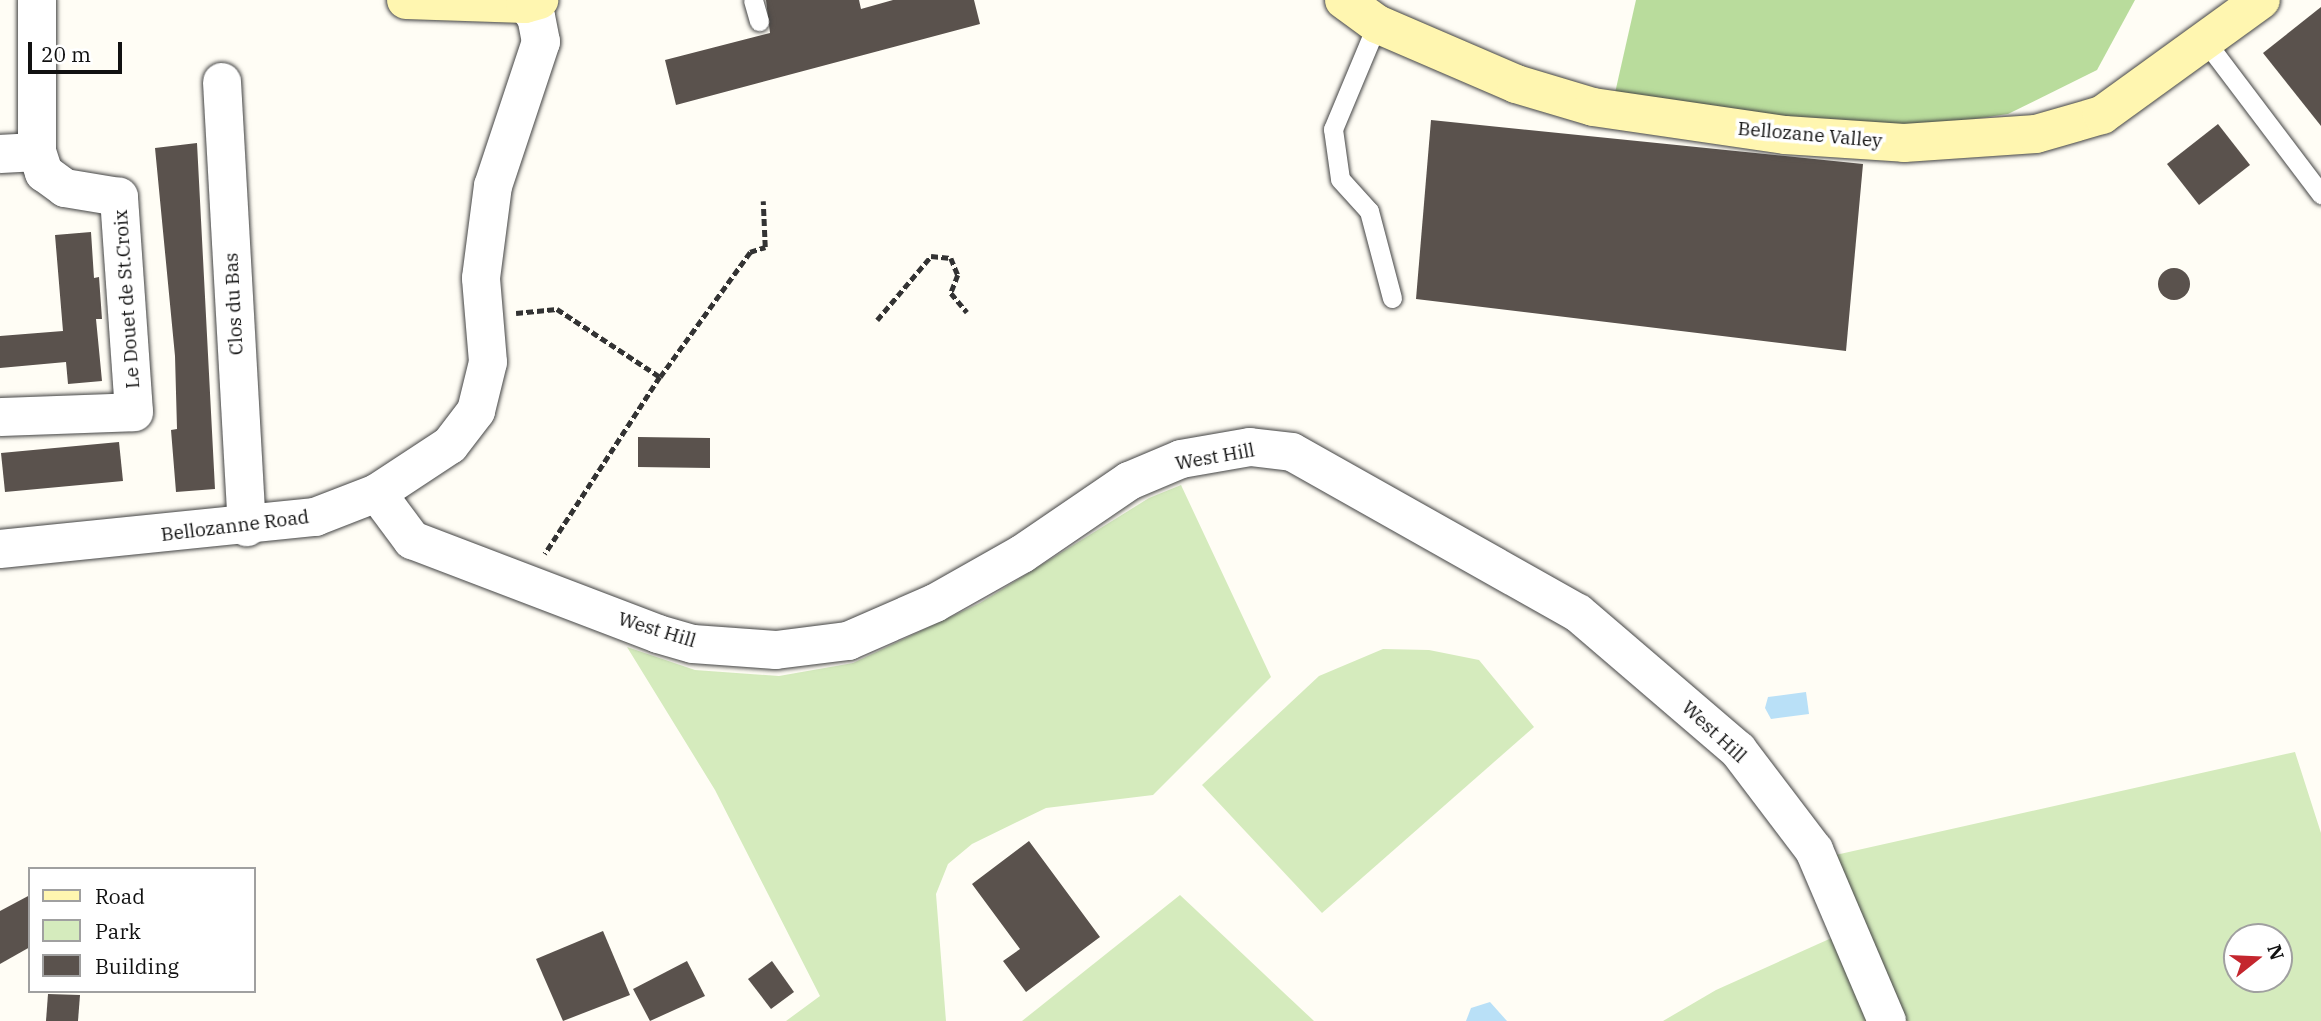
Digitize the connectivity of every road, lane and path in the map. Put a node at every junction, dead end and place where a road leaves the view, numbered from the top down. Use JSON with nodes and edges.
{"nodes":[{"id":1,"x":37,"y":0,"type":"edge"},
{"id":2,"x":406,"y":0,"type":"edge"},
{"id":3,"x":752,"y":0,"type":"edge"},
{"id":4,"x":1344,"y":0,"type":"edge"},
{"id":5,"x":529,"y":1,"type":"edge"},
{"id":6,"x":2233,"y":15,"type":"edge"},
{"id":7,"x":760,"y":21,"type":"dead end"},
{"id":8,"x":1377,"y":24,"type":"junction"},
{"id":9,"x":222,"y":82,"type":"dead end"},
{"id":10,"x":18,"y":153,"type":"edge"},
{"id":11,"x":2321,"y":194,"type":"edge"},
{"id":12,"x":763,"y":201,"type":"dead end"},
{"id":13,"x":1392,"y":298,"type":"dead end"},
{"id":14,"x":967,"y":312,"type":"dead end"},
{"id":15,"x":484,"y":317,"type":"junction"},
{"id":16,"x":877,"y":320,"type":"dead end"},
{"id":17,"x":660,"y":377,"type":"junction"},
{"id":18,"x":0,"y":417,"type":"edge"},
{"id":19,"x":377,"y":493,"type":"junction"},
{"id":20,"x":247,"y":527,"type":"junction"},
{"id":21,"x":0,"y":549,"type":"edge"},
{"id":22,"x":543,"y":558,"type":"dead end"},
{"id":23,"x":1887,"y":1021,"type":"edge"}],
"edges":[{"from":1,"to":10,"type":"street","name":"Le Douet de St.Croix"},
{"from":2,"to":5,"type":"street"},
{"from":3,"to":7,"type":"lane"},
{"from":4,"to":8,"type":"street","name":"Bellozane Valley"},
{"from":5,"to":15,"type":"street","name":"Bellozanne Road"},
{"from":6,"to":8,"type":"street","name":"Bellozane Valley"},
{"from":6,"to":11,"type":"lane"},
{"from":8,"to":13,"type":"lane"},
{"from":9,"to":20,"type":"street","name":"Clos du Bas"},
{"from":10,"to":18,"type":"street","name":"Le Douet de St.Croix"},
{"from":12,"to":17,"type":"path"},
{"from":14,"to":16,"type":"path"},
{"from":15,"to":17,"type":"path"},
{"from":15,"to":19,"type":"street","name":"Bellozanne Road"},
{"from":17,"to":22,"type":"path"},
{"from":19,"to":20,"type":"street","name":"Bellozanne Road"},
{"from":19,"to":23,"type":"street","name":"West Hill"},
{"from":20,"to":21,"type":"street","name":"Bellozanne Road"}]}
